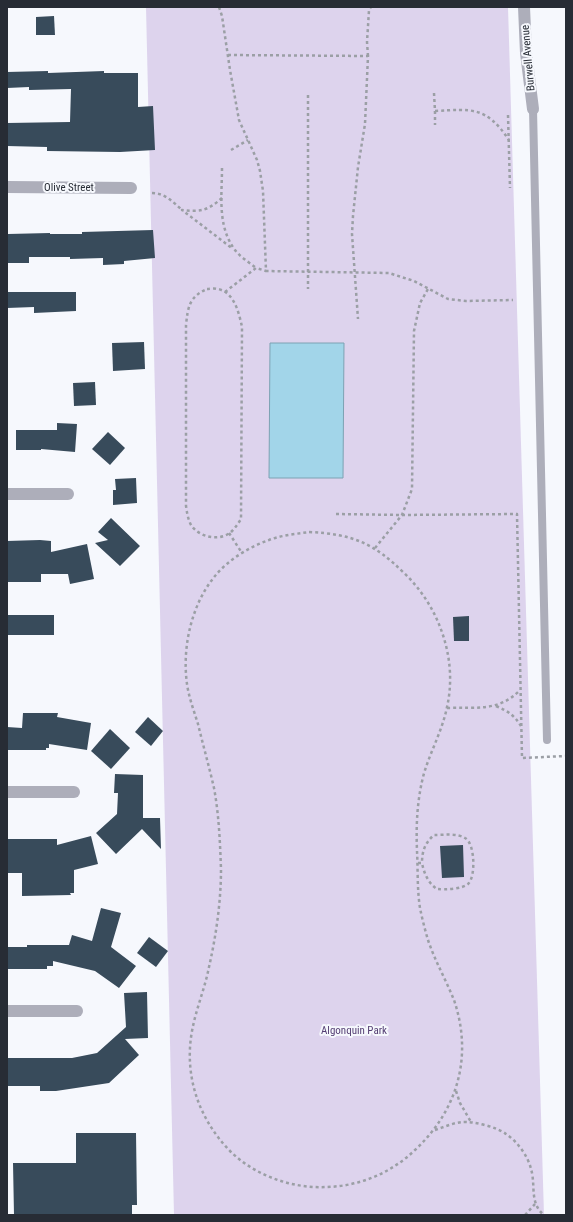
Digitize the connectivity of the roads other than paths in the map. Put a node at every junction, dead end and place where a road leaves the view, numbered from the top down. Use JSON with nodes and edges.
{"nodes":[{"id":1,"x":524,"y":7,"type":"edge"},
{"id":2,"x":533,"y":109,"type":"joint"},
{"id":3,"x":7,"y":187,"type":"edge"},
{"id":4,"x":131,"y":188,"type":"dead end"},
{"id":5,"x":7,"y":494,"type":"edge"},
{"id":6,"x":68,"y":494,"type":"dead end"},
{"id":7,"x":547,"y":740,"type":"dead end"},
{"id":8,"x":7,"y":792,"type":"edge"},
{"id":9,"x":74,"y":792,"type":"dead end"},
{"id":10,"x":7,"y":1011,"type":"edge"},
{"id":11,"x":77,"y":1011,"type":"dead end"}],
"edges":[{"from":1,"to":2,"type":"street","name":"Burwell Avenue"},
{"from":2,"to":7,"type":"lane"},
{"from":3,"to":4,"type":"street","name":"Olive Street"},
{"from":5,"to":6,"type":"street"},
{"from":8,"to":9,"type":"street"},
{"from":10,"to":11,"type":"street"}]}
